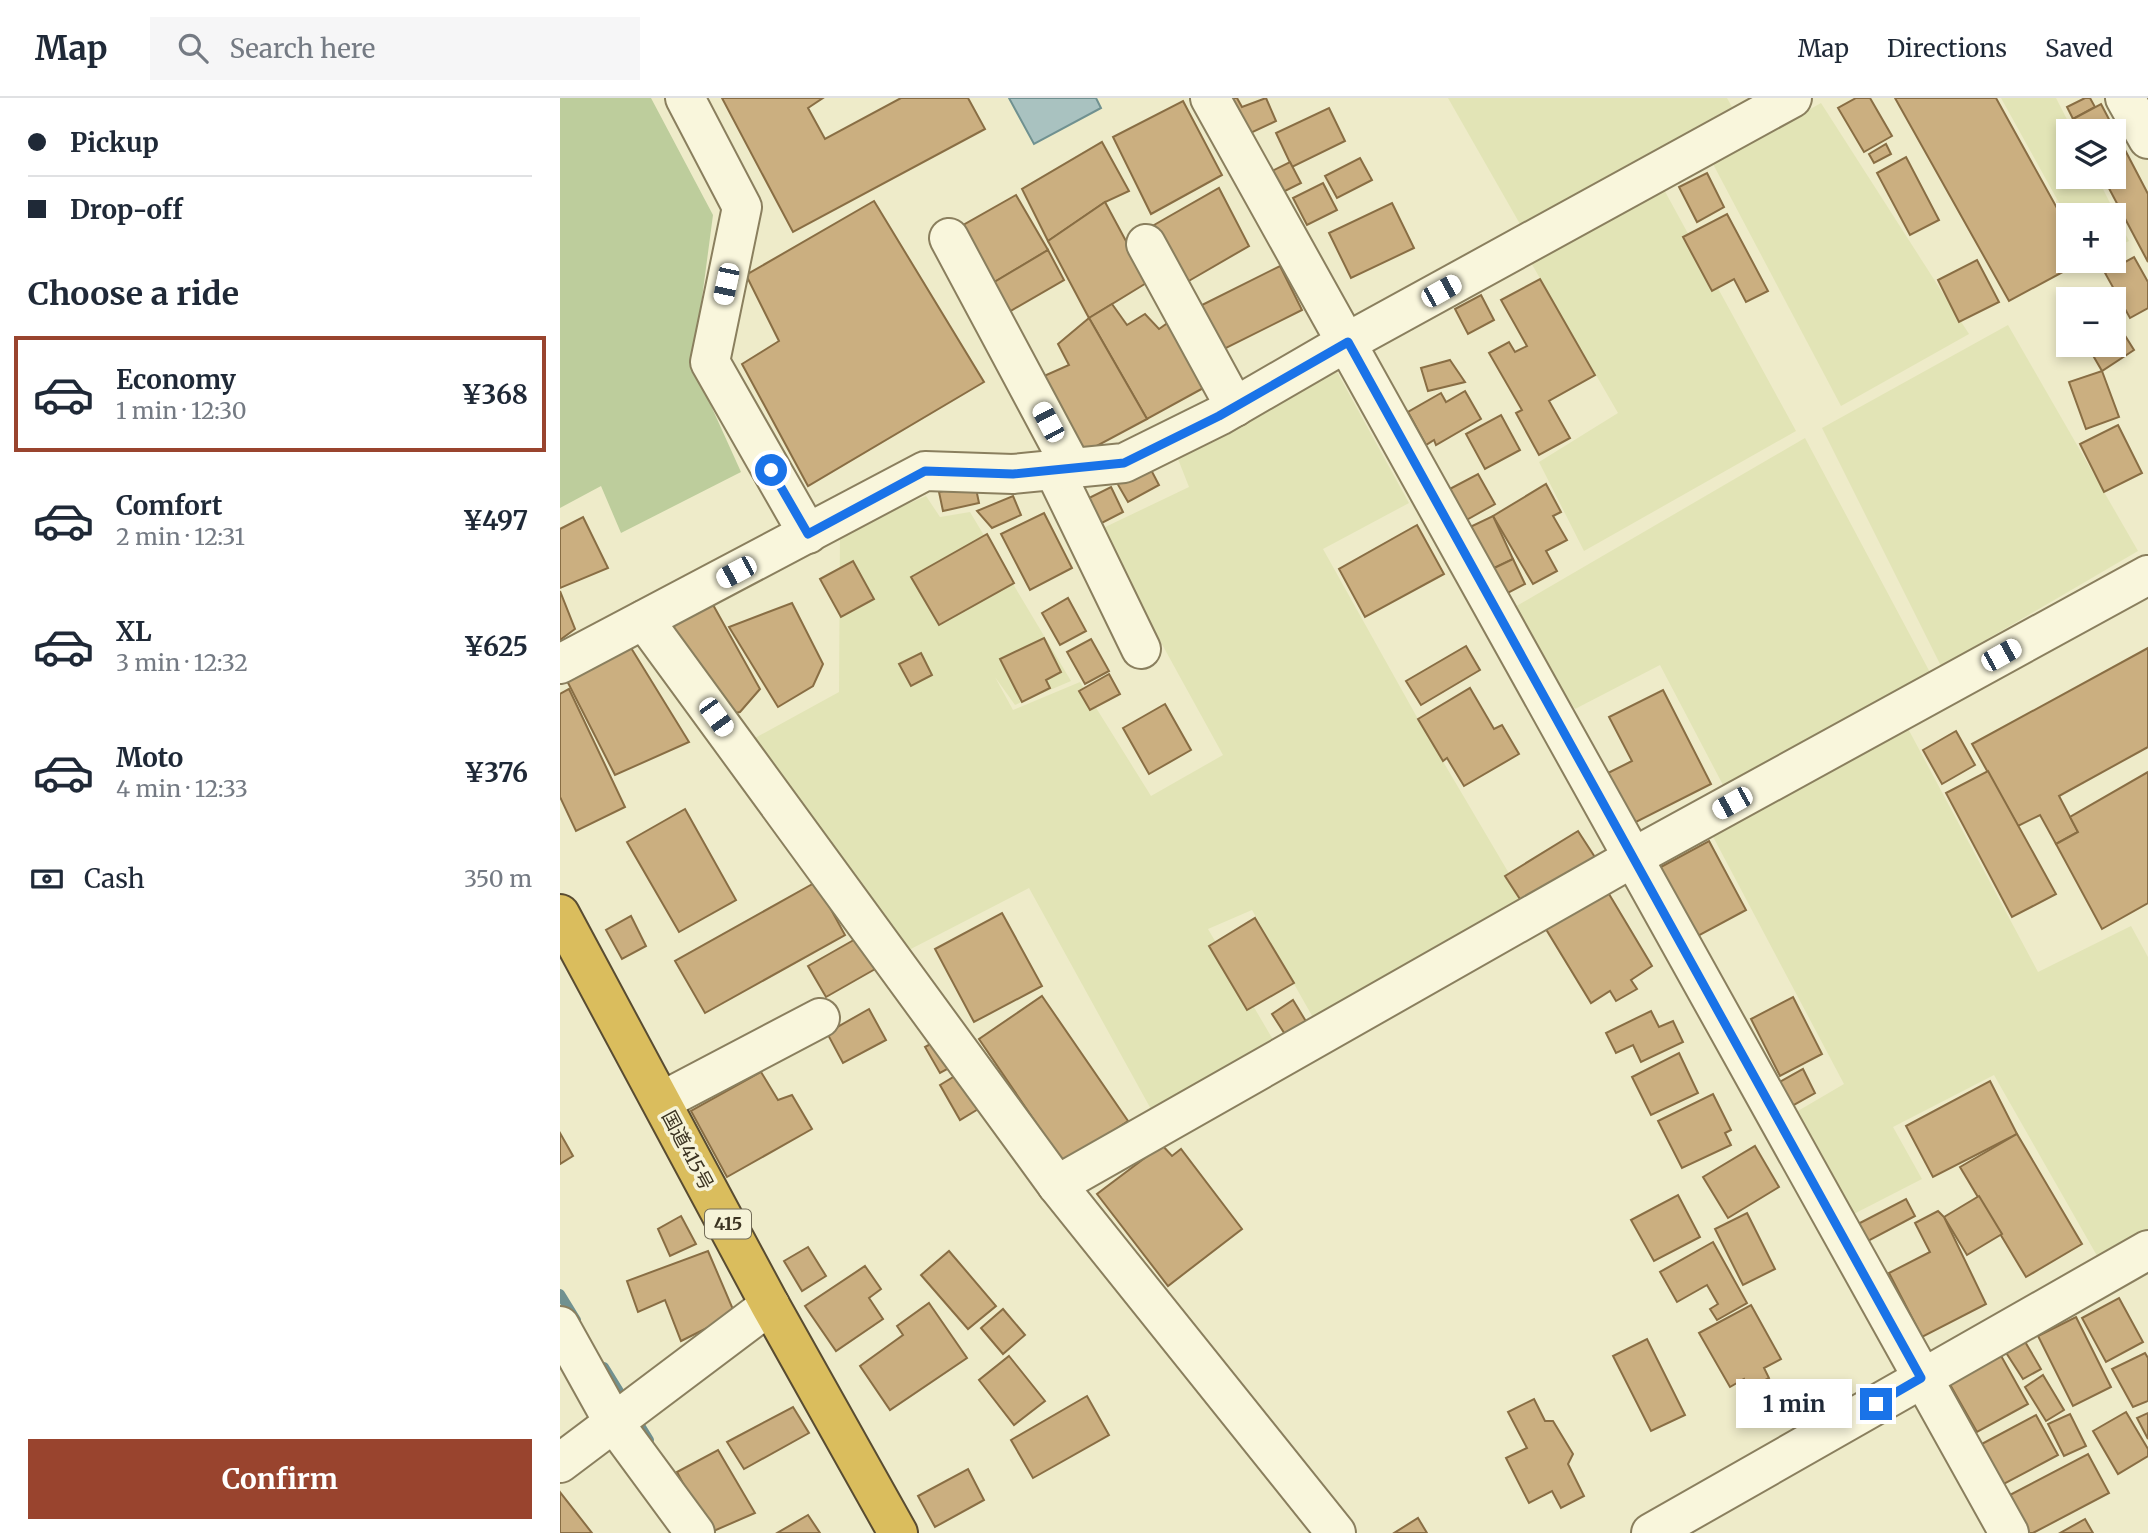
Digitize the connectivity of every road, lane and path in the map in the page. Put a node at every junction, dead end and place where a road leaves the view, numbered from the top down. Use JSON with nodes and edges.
{"nodes":[{"id":1,"x":685,"y":98,"type":"edge"},
{"id":2,"x":1210,"y":98,"type":"edge"},
{"id":3,"x":1792,"y":98,"type":"edge"},
{"id":4,"x":2125,"y":98,"type":"edge"},
{"id":5,"x":2148,"y":139,"type":"edge"},
{"id":6,"x":949,"y":238,"type":"dead end"},
{"id":7,"x":1146,"y":244,"type":"dead end"},
{"id":8,"x":1348,"y":342,"type":"junction"},
{"id":9,"x":1235,"y":407,"type":"junction"},
{"id":10,"x":1063,"y":469,"type":"junction"},
{"id":11,"x":808,"y":534,"type":"junction"},
{"id":12,"x":2148,"y":575,"type":"edge"},
{"id":13,"x":644,"y":620,"type":"junction"},
{"id":14,"x":1141,"y":649,"type":"dead end"},
{"id":15,"x":560,"y":664,"type":"edge"},
{"id":16,"x":1634,"y":857,"type":"junction"},
{"id":17,"x":560,"y":914,"type":"edge"},
{"id":18,"x":820,"y":1018,"type":"dead end"},
{"id":19,"x":662,"y":1101,"type":"junction"},
{"id":20,"x":1057,"y":1185,"type":"junction"},
{"id":21,"x":2148,"y":1250,"type":"edge"},
{"id":22,"x":770,"y":1305,"type":"junction"},
{"id":23,"x":560,"y":1326,"type":"edge"},
{"id":24,"x":1921,"y":1378,"type":"junction"},
{"id":25,"x":614,"y":1423,"type":"junction"},
{"id":26,"x":560,"y":1463,"type":"edge"},
{"id":27,"x":695,"y":1533,"type":"edge"},
{"id":28,"x":898,"y":1533,"type":"edge"},
{"id":29,"x":1336,"y":1533,"type":"edge"},
{"id":30,"x":1651,"y":1533,"type":"edge"},
{"id":31,"x":2009,"y":1533,"type":"edge"}],
"edges":[{"from":1,"to":11,"type":"street"},
{"from":2,"to":8,"type":"street"},
{"from":3,"to":8,"type":"street"},
{"from":4,"to":5,"type":"street"},
{"from":6,"to":10,"type":"street"},
{"from":7,"to":9,"type":"street"},
{"from":8,"to":9,"type":"street"},
{"from":8,"to":16,"type":"street"},
{"from":9,"to":10,"type":"street"},
{"from":10,"to":11,"type":"street"},
{"from":10,"to":14,"type":"street"},
{"from":11,"to":13,"type":"street"},
{"from":12,"to":16,"type":"street"},
{"from":13,"to":15,"type":"street"},
{"from":13,"to":20,"type":"street"},
{"from":16,"to":20,"type":"street"},
{"from":16,"to":24,"type":"street"},
{"from":17,"to":19,"type":"highway","name":"国道415号","number":"415"},
{"from":18,"to":19,"type":"street"},
{"from":19,"to":22,"type":"highway","name":"国道415号","number":"415"},
{"from":20,"to":29,"type":"street"},
{"from":21,"to":24,"type":"street"},
{"from":22,"to":25,"type":"street"},
{"from":22,"to":28,"type":"highway","name":"国道415号","number":"415"},
{"from":23,"to":25,"type":"street"},
{"from":24,"to":30,"type":"street"},
{"from":24,"to":31,"type":"street"},
{"from":25,"to":26,"type":"street"},
{"from":25,"to":27,"type":"street"}]}
